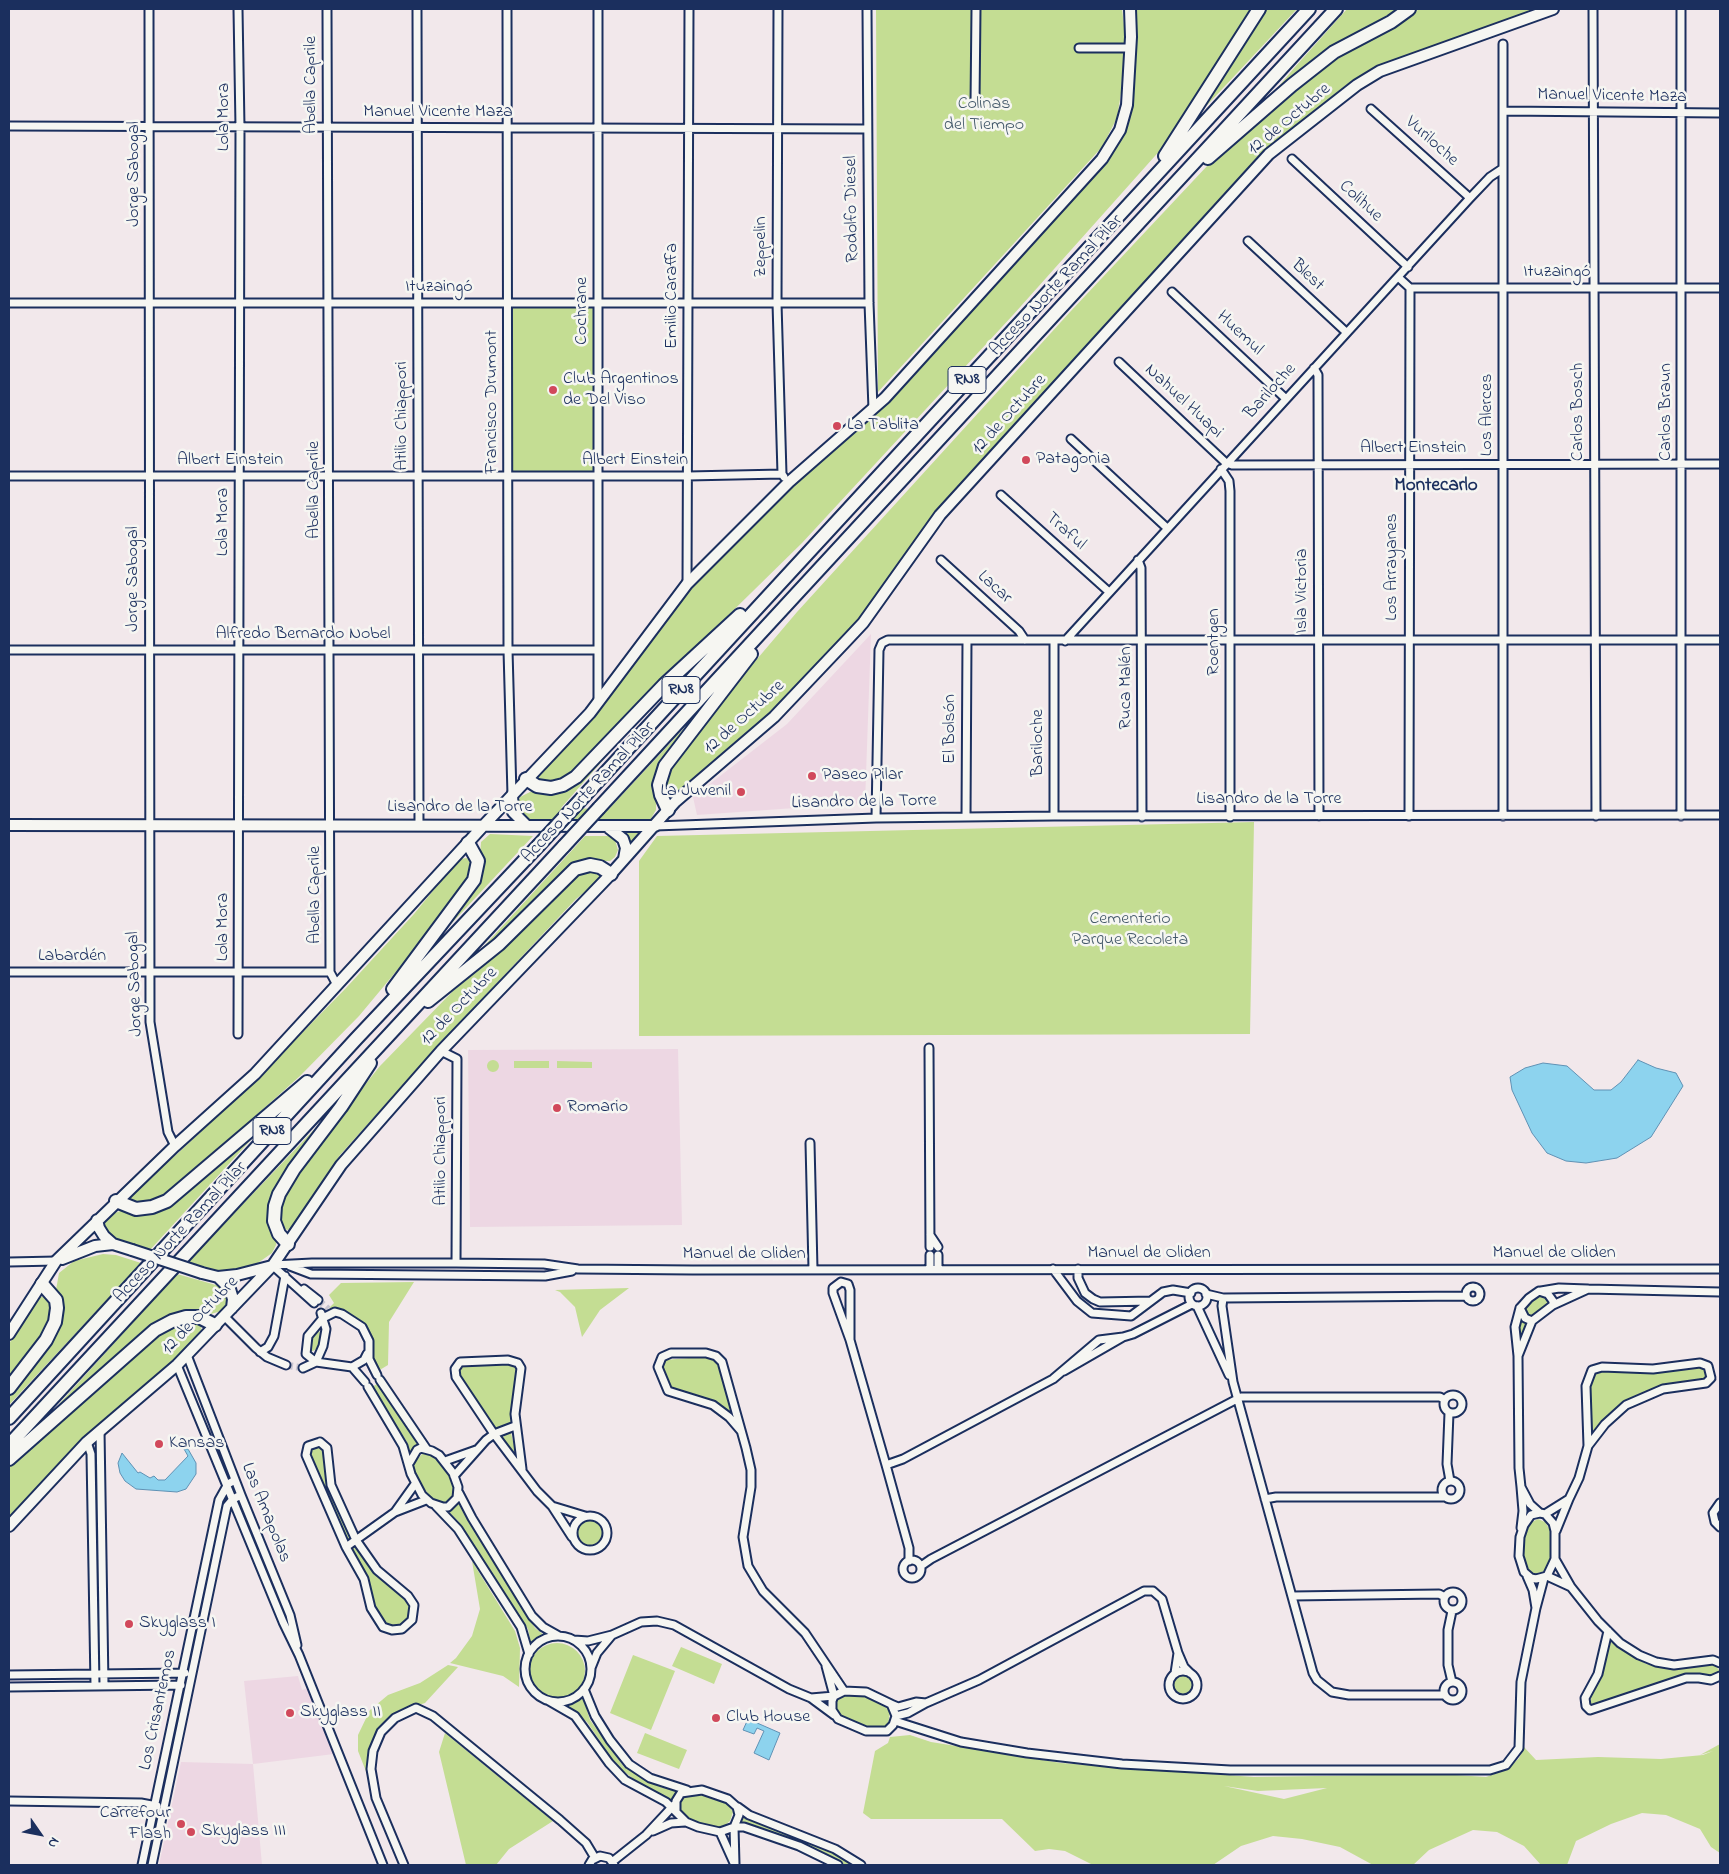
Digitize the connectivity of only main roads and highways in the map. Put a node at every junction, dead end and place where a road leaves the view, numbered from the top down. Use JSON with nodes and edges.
{"nodes":[{"id":1,"x":1259,"y":9,"type":"edge"},
{"id":2,"x":1310,"y":9,"type":"edge"},
{"id":3,"x":1336,"y":9,"type":"edge"},
{"id":4,"x":1409,"y":9,"type":"edge"},
{"id":5,"x":1145,"y":186,"type":"junction"},
{"id":6,"x":1161,"y":199,"type":"junction"},
{"id":7,"x":787,"y":574,"type":"junction"},
{"id":8,"x":810,"y":579,"type":"junction"},
{"id":9,"x":526,"y":779,"type":"road end"},
{"id":10,"x":668,"y":810,"type":"road end"},
{"id":11,"x":468,"y":843,"type":"road end"},
{"id":12,"x":611,"y":874,"type":"road end"},
{"id":13,"x":395,"y":1027,"type":"junction"},
{"id":14,"x":356,"y":1039,"type":"junction"},
{"id":15,"x":116,"y":1201,"type":"road end"},
{"id":16,"x":288,"y":1244,"type":"road end"},
{"id":17,"x":42,"y":1284,"type":"road end"},
{"id":18,"x":219,"y":1321,"type":"road end"},
{"id":19,"x":9,"y":1388,"type":"edge"},
{"id":20,"x":9,"y":1418,"type":"edge"},
{"id":21,"x":9,"y":1445,"type":"edge"},
{"id":22,"x":9,"y":1459,"type":"edge"}],
"edges":[{"from":1,"to":5,"type":"highway"},
{"from":2,"to":5,"type":"highway","name":"Acceso Norte Ramal Pilar","number":"RN8"},
{"from":3,"to":6,"type":"highway","name":"Acceso Norte Ramal Pilar","number":"RN8"},
{"from":4,"to":6,"type":"highway"},
{"from":5,"to":7,"type":"highway","name":"Acceso Norte Ramal Pilar","number":"RN8"},
{"from":6,"to":8,"type":"highway","name":"Acceso Norte Ramal Pilar","number":"RN8"},
{"from":7,"to":9,"type":"highway"},
{"from":7,"to":14,"type":"highway","name":"Acceso Norte Ramal Pilar","number":"RN8","bridge":true},
{"from":8,"to":10,"type":"highway"},
{"from":8,"to":13,"type":"highway","name":"Acceso Norte Ramal Pilar","number":"RN8","bridge":true},
{"from":11,"to":14,"type":"highway"},
{"from":12,"to":13,"type":"highway"},
{"from":13,"to":16,"type":"highway"},
{"from":13,"to":21,"type":"highway","name":"Acceso Norte Ramal Pilar","number":"RN8"},
{"from":14,"to":15,"type":"highway"},
{"from":14,"to":20,"type":"highway","name":"Acceso Norte Ramal Pilar","number":"RN8"},
{"from":17,"to":19,"type":"highway"},
{"from":18,"to":22,"type":"highway"}]}
